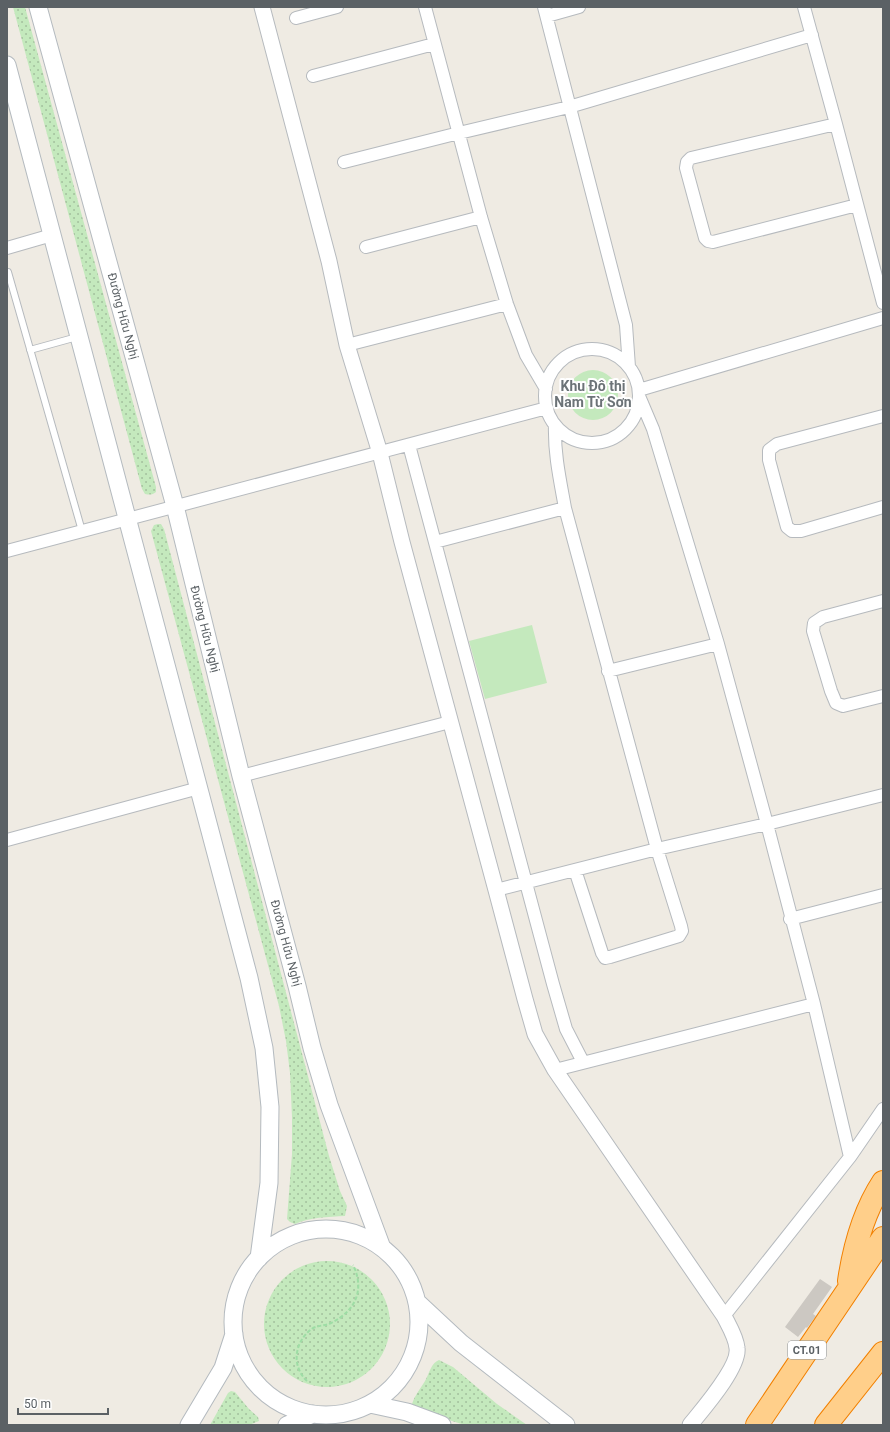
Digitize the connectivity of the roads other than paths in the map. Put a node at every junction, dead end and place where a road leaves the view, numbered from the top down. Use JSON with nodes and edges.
{"nodes":[{"id":1,"x":38,"y":7,"type":"edge"},
{"id":2,"x":262,"y":7,"type":"edge"},
{"id":3,"x":337,"y":7,"type":"edge"},
{"id":4,"x":425,"y":7,"type":"edge"},
{"id":5,"x":579,"y":7,"type":"edge"},
{"id":6,"x":804,"y":7,"type":"edge"},
{"id":7,"x":545,"y":12,"type":"edge"},
{"id":8,"x":296,"y":18,"type":"dead end"},
{"id":9,"x":812,"y":35,"type":"junction"},
{"id":10,"x":434,"y":44,"type":"junction"},
{"id":11,"x":7,"y":65,"type":"edge"},
{"id":12,"x":313,"y":76,"type":"dead end"},
{"id":13,"x":569,"y":107,"type":"junction"},
{"id":14,"x":836,"y":124,"type":"junction"},
{"id":15,"x":459,"y":133,"type":"junction"},
{"id":16,"x":344,"y":162,"type":"dead end"},
{"id":17,"x":857,"y":205,"type":"junction"},
{"id":18,"x":481,"y":217,"type":"junction"},
{"id":19,"x":52,"y":235,"type":"junction"},
{"id":20,"x":366,"y":247,"type":"dead end"},
{"id":21,"x":7,"y":248,"type":"edge"},
{"id":22,"x":8,"y":272,"type":"edge"},
{"id":23,"x":883,"y":303,"type":"edge"},
{"id":24,"x":507,"y":304,"type":"junction"},
{"id":25,"x":883,"y":318,"type":"edge"},
{"id":26,"x":79,"y":337,"type":"junction"},
{"id":27,"x":347,"y":345,"type":"junction"},
{"id":28,"x":30,"y":350,"type":"junction"},
{"id":29,"x":629,"y":367,"type":"junction"},
{"id":30,"x":546,"y":389,"type":"junction"},
{"id":31,"x":639,"y":393,"type":"junction"},
{"id":32,"x":547,"y":408,"type":"junction"},
{"id":33,"x":883,"y":416,"type":"edge"},
{"id":34,"x":555,"y":425,"type":"junction"},
{"id":35,"x":409,"y":445,"type":"junction"},
{"id":36,"x":380,"y":453,"type":"junction"},
{"id":37,"x":175,"y":506,"type":"junction"},
{"id":38,"x":883,"y":507,"type":"edge"},
{"id":39,"x":565,"y":508,"type":"junction"},
{"id":40,"x":128,"y":518,"type":"junction"},
{"id":41,"x":82,"y":531,"type":"junction"},
{"id":42,"x":435,"y":542,"type":"junction"},
{"id":43,"x":7,"y":551,"type":"edge"},
{"id":44,"x":883,"y":601,"type":"edge"},
{"id":45,"x":718,"y":644,"type":"junction"},
{"id":46,"x":608,"y":671,"type":"junction"},
{"id":47,"x":883,"y":696,"type":"edge"},
{"id":48,"x":450,"y":722,"type":"junction"},
{"id":49,"x":241,"y":776,"type":"junction"},
{"id":50,"x":199,"y":788,"type":"junction"},
{"id":51,"x":883,"y":795,"type":"edge"},
{"id":52,"x":767,"y":824,"type":"junction"},
{"id":53,"x":7,"y":840,"type":"edge"},
{"id":54,"x":657,"y":849,"type":"junction"},
{"id":55,"x":575,"y":870,"type":"junction"},
{"id":56,"x":526,"y":882,"type":"junction"},
{"id":57,"x":496,"y":890,"type":"junction"},
{"id":58,"x":883,"y":895,"type":"edge"},
{"id":59,"x":790,"y":920,"type":"junction"},
{"id":60,"x":814,"y":1004,"type":"junction"},
{"id":61,"x":584,"y":1062,"type":"junction"},
{"id":62,"x":555,"y":1070,"type":"junction"},
{"id":63,"x":883,"y":1109,"type":"edge"},
{"id":64,"x":850,"y":1157,"type":"junction"},
{"id":65,"x":883,"y":1182,"type":"edge"},
{"id":66,"x":883,"y":1238,"type":"edge"},
{"id":67,"x":382,"y":1248,"type":"junction"},
{"id":68,"x":259,"y":1258,"type":"junction"},
{"id":69,"x":847,"y":1292,"type":"junction"},
{"id":70,"x":417,"y":1302,"type":"junction"},
{"id":71,"x":724,"y":1316,"type":"junction"},
{"id":72,"x":234,"y":1333,"type":"junction"},
{"id":73,"x":883,"y":1353,"type":"edge"},
{"id":74,"x":370,"y":1404,"type":"junction"},
{"id":75,"x":313,"y":1414,"type":"junction"},
{"id":76,"x":189,"y":1425,"type":"edge"},
{"id":77,"x":287,"y":1425,"type":"edge"},
{"id":78,"x":442,"y":1425,"type":"edge"},
{"id":79,"x":566,"y":1425,"type":"edge"},
{"id":80,"x":690,"y":1425,"type":"edge"},
{"id":81,"x":757,"y":1425,"type":"edge"},
{"id":82,"x":826,"y":1425,"type":"edge"}],
"edges":[{"from":1,"to":37,"type":"main road","name":"Đường Hữu Nghị"},
{"from":2,"to":27,"type":"street"},
{"from":3,"to":8,"type":"street"},
{"from":4,"to":10,"type":"street"},
{"from":5,"to":7,"type":"street"},
{"from":6,"to":9,"type":"street"},
{"from":7,"to":13,"type":"street"},
{"from":9,"to":13,"type":"street"},
{"from":9,"to":14,"type":"street"},
{"from":10,"to":12,"type":"street"},
{"from":10,"to":15,"type":"street"},
{"from":11,"to":19,"type":"main road"},
{"from":13,"to":15,"type":"street"},
{"from":13,"to":29,"type":"street"},
{"from":14,"to":17,"type":"street"},
{"from":14,"to":17,"type":"street"},
{"from":15,"to":16,"type":"street"},
{"from":15,"to":18,"type":"street"},
{"from":17,"to":23,"type":"street"},
{"from":18,"to":20,"type":"street"},
{"from":18,"to":24,"type":"street"},
{"from":19,"to":21,"type":"street"},
{"from":19,"to":26,"type":"main road"},
{"from":22,"to":28,"type":"lane"},
{"from":24,"to":27,"type":"street"},
{"from":24,"to":30,"type":"street"},
{"from":25,"to":31,"type":"street"},
{"from":26,"to":28,"type":"lane"},
{"from":26,"to":40,"type":"main road"},
{"from":27,"to":36,"type":"street"},
{"from":28,"to":41,"type":"lane"},
{"from":29,"to":30,"type":"street"},
{"from":29,"to":31,"type":"street"},
{"from":30,"to":32,"type":"street"},
{"from":31,"to":34,"type":"street"},
{"from":31,"to":45,"type":"street"},
{"from":32,"to":34,"type":"street"},
{"from":32,"to":35,"type":"street"},
{"from":33,"to":38,"type":"street"},
{"from":34,"to":39,"type":"street"},
{"from":35,"to":36,"type":"street"},
{"from":35,"to":42,"type":"street"},
{"from":36,"to":37,"type":"street"},
{"from":36,"to":48,"type":"street"},
{"from":37,"to":40,"type":"street"},
{"from":37,"to":49,"type":"main road","name":"Đường Hữu Nghị"},
{"from":39,"to":42,"type":"street"},
{"from":39,"to":46,"type":"street"},
{"from":40,"to":41,"type":"street"},
{"from":40,"to":50,"type":"main road"},
{"from":41,"to":43,"type":"street"},
{"from":42,"to":56,"type":"street"},
{"from":44,"to":47,"type":"street"},
{"from":45,"to":46,"type":"street"},
{"from":45,"to":52,"type":"street"},
{"from":46,"to":54,"type":"street"},
{"from":48,"to":49,"type":"street"},
{"from":48,"to":57,"type":"street"},
{"from":49,"to":67,"type":"main road","name":"Đường Hữu Nghị"},
{"from":50,"to":53,"type":"street"},
{"from":50,"to":68,"type":"main road"},
{"from":51,"to":52,"type":"street"},
{"from":52,"to":54,"type":"street"},
{"from":52,"to":59,"type":"street"},
{"from":54,"to":55,"type":"street"},
{"from":54,"to":55,"type":"street"},
{"from":55,"to":56,"type":"street"},
{"from":56,"to":57,"type":"street"},
{"from":56,"to":61,"type":"street"},
{"from":57,"to":62,"type":"street"},
{"from":58,"to":59,"type":"street"},
{"from":59,"to":60,"type":"street"},
{"from":60,"to":61,"type":"street"},
{"from":60,"to":64,"type":"street"},
{"from":61,"to":62,"type":"street"},
{"from":62,"to":71,"type":"street"},
{"from":63,"to":64,"type":"street"},
{"from":64,"to":71,"type":"street"},
{"from":65,"to":69,"type":"highway","number":"CT.01"},
{"from":66,"to":69,"type":"highway","number":"CT.01"},
{"from":67,"to":68,"type":"main road"},
{"from":67,"to":70,"type":"main road"},
{"from":68,"to":72,"type":"main road"},
{"from":69,"to":81,"type":"highway","number":"CT.01"},
{"from":70,"to":74,"type":"main road"},
{"from":70,"to":79,"type":"main road"},
{"from":71,"to":80,"type":"street"},
{"from":72,"to":75,"type":"main road"},
{"from":72,"to":76,"type":"main road"},
{"from":73,"to":82,"type":"highway"},
{"from":74,"to":75,"type":"main road"},
{"from":74,"to":78,"type":"main road"},
{"from":75,"to":77,"type":"main road"}]}
